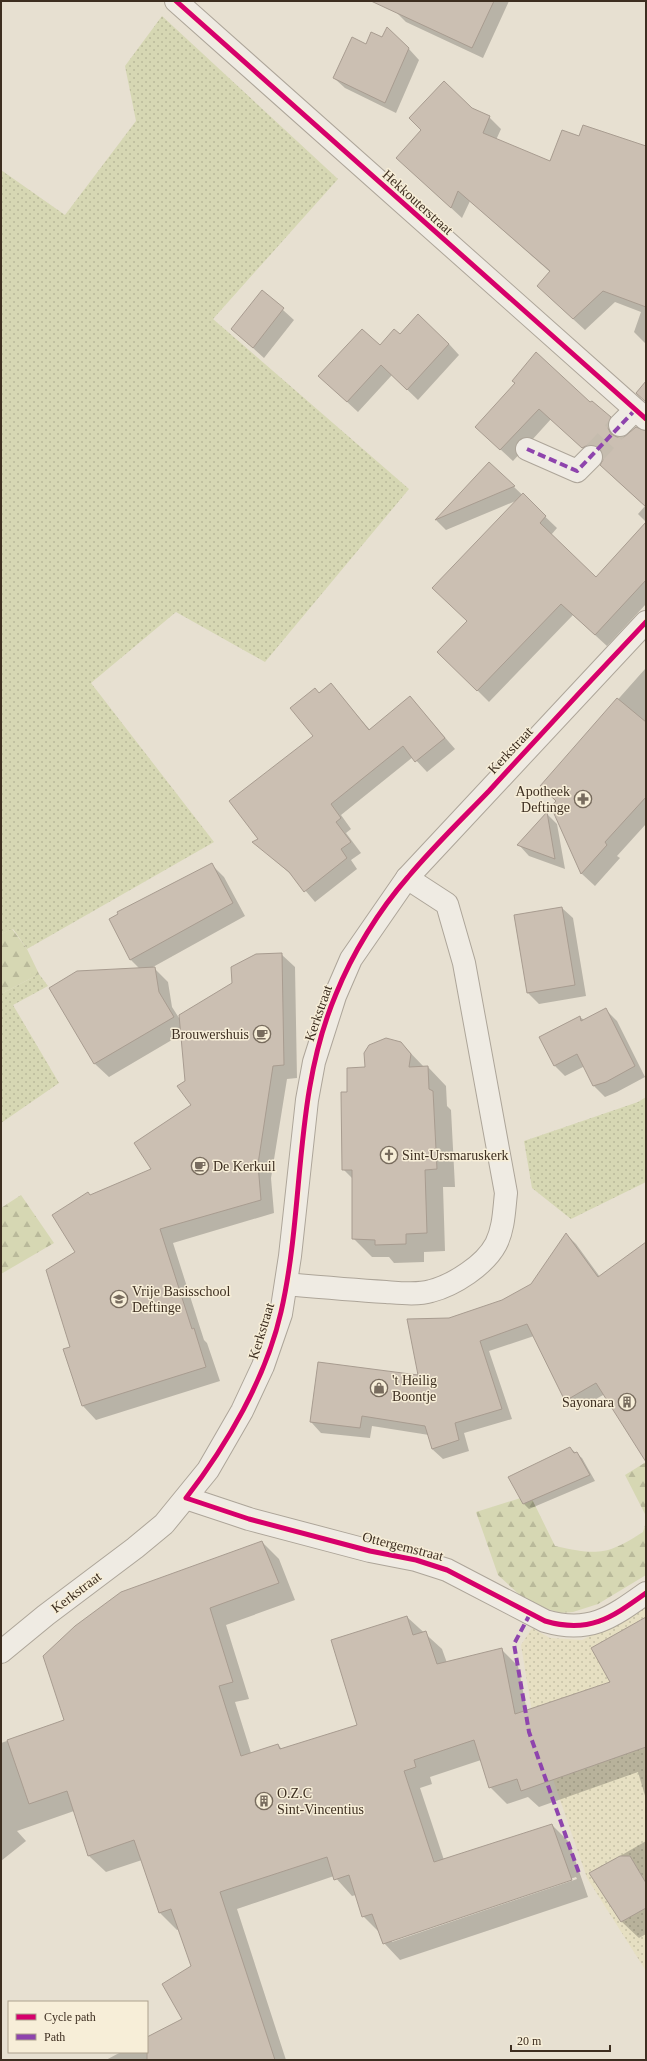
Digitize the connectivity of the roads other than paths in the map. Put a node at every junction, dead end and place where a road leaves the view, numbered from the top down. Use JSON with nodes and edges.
{"nodes":[{"id":1,"x":176,"y":1,"type":"edge"},
{"id":2,"x":640,"y":414,"type":"edge"},
{"id":3,"x":620,"y":425,"type":"tunnel mouth"},
{"id":4,"x":527,"y":449,"type":"dead end"},
{"id":5,"x":591,"y":457,"type":"tunnel mouth"},
{"id":6,"x":646,"y":622,"type":"edge"},
{"id":7,"x":407,"y":878,"type":"junction"},
{"id":8,"x":286,"y":1284,"type":"junction"},
{"id":9,"x":186,"y":1498,"type":"junction"},
{"id":10,"x":646,"y":1594,"type":"edge"},
{"id":11,"x":1,"y":1652,"type":"edge"}],
"edges":[{"from":1,"to":2,"type":"street","name":"Hekkouterstraat"},
{"from":2,"to":3,"type":"street"},
{"from":4,"to":5,"type":"street"},
{"from":6,"to":7,"type":"street","name":"Kerkstraat"},
{"from":7,"to":8,"type":"street","name":"Kerkstraat"},
{"from":7,"to":8,"type":"street"},
{"from":8,"to":9,"type":"street","name":"Kerkstraat"},
{"from":9,"to":10,"type":"street","name":"Ottergemstraat"},
{"from":9,"to":11,"type":"street","name":"Kerkstraat"}]}
